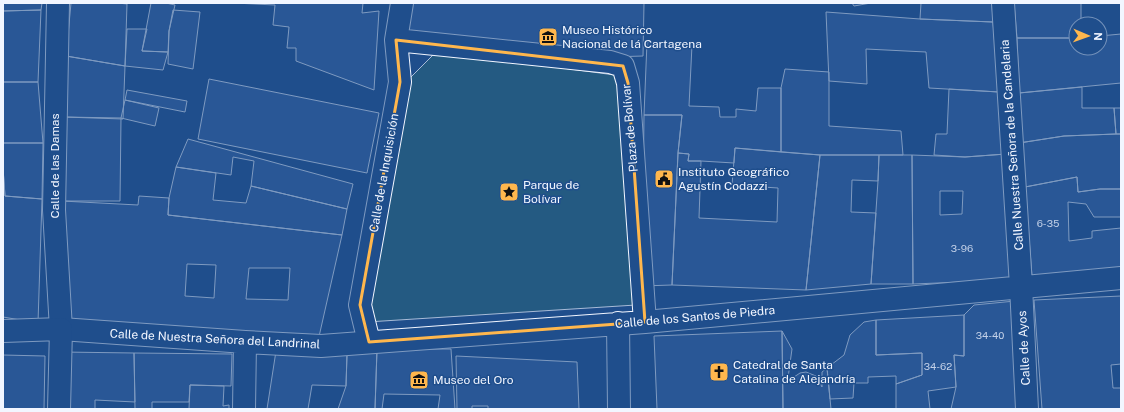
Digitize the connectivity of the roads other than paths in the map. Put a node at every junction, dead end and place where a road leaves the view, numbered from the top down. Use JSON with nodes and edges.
{"nodes":[{"id":1,"x":58,"y":3,"type":"edge"},
{"id":2,"x":402,"y":3,"type":"edge"},
{"id":3,"x":1003,"y":3,"type":"edge"},
{"id":4,"x":396,"y":40,"type":"junction"},
{"id":5,"x":1121,"y":278,"type":"edge"},
{"id":6,"x":1021,"y":286,"type":"junction"},
{"id":7,"x":645,"y":322,"type":"junction"},
{"id":8,"x":618,"y":323,"type":"junction"},
{"id":9,"x":61,"y":329,"type":"junction"},
{"id":10,"x":3,"y":331,"type":"edge"},
{"id":11,"x":245,"y":342,"type":"junction"},
{"id":12,"x":368,"y":342,"type":"junction"},
{"id":13,"x":59,"y":409,"type":"edge"},
{"id":14,"x":244,"y":409,"type":"edge"},
{"id":15,"x":619,"y":409,"type":"edge"},
{"id":16,"x":1027,"y":409,"type":"edge"}],
"edges":[{"from":1,"to":9,"type":"street","name":"Calle de las Damas"},
{"from":2,"to":4,"type":"street","name":"Calle de la Inquisición"},
{"from":3,"to":6,"type":"street","name":"Calle Nuestra Señora de la Candelaria"},
{"from":4,"to":7,"type":"street","name":"Plaza de Bolívar"},
{"from":4,"to":12,"type":"street","name":"Calle de la Inquisición"},
{"from":5,"to":6,"type":"street","name":"Calle de los Santos de Piedra"},
{"from":6,"to":7,"type":"street","name":"Calle de los Santos de Piedra"},
{"from":6,"to":16,"type":"street","name":"Calle de Ayos"},
{"from":7,"to":8,"type":"street","name":"Calle de los Santos de Piedra"},
{"from":8,"to":12,"type":"street","name":"Calle de los Santos de Piedra"},
{"from":8,"to":15,"type":"street"},
{"from":9,"to":10,"type":"street","name":"Calle de Nuestra Señora del Landrinal"},
{"from":9,"to":11,"type":"street","name":"Calle de Nuestra Señora del Landrinal"},
{"from":9,"to":13,"type":"street","name":"Calle de las Damas"},
{"from":11,"to":12,"type":"street","name":"Calle de Nuestra Señora del Landrinal"},
{"from":11,"to":14,"type":"street"}]}
